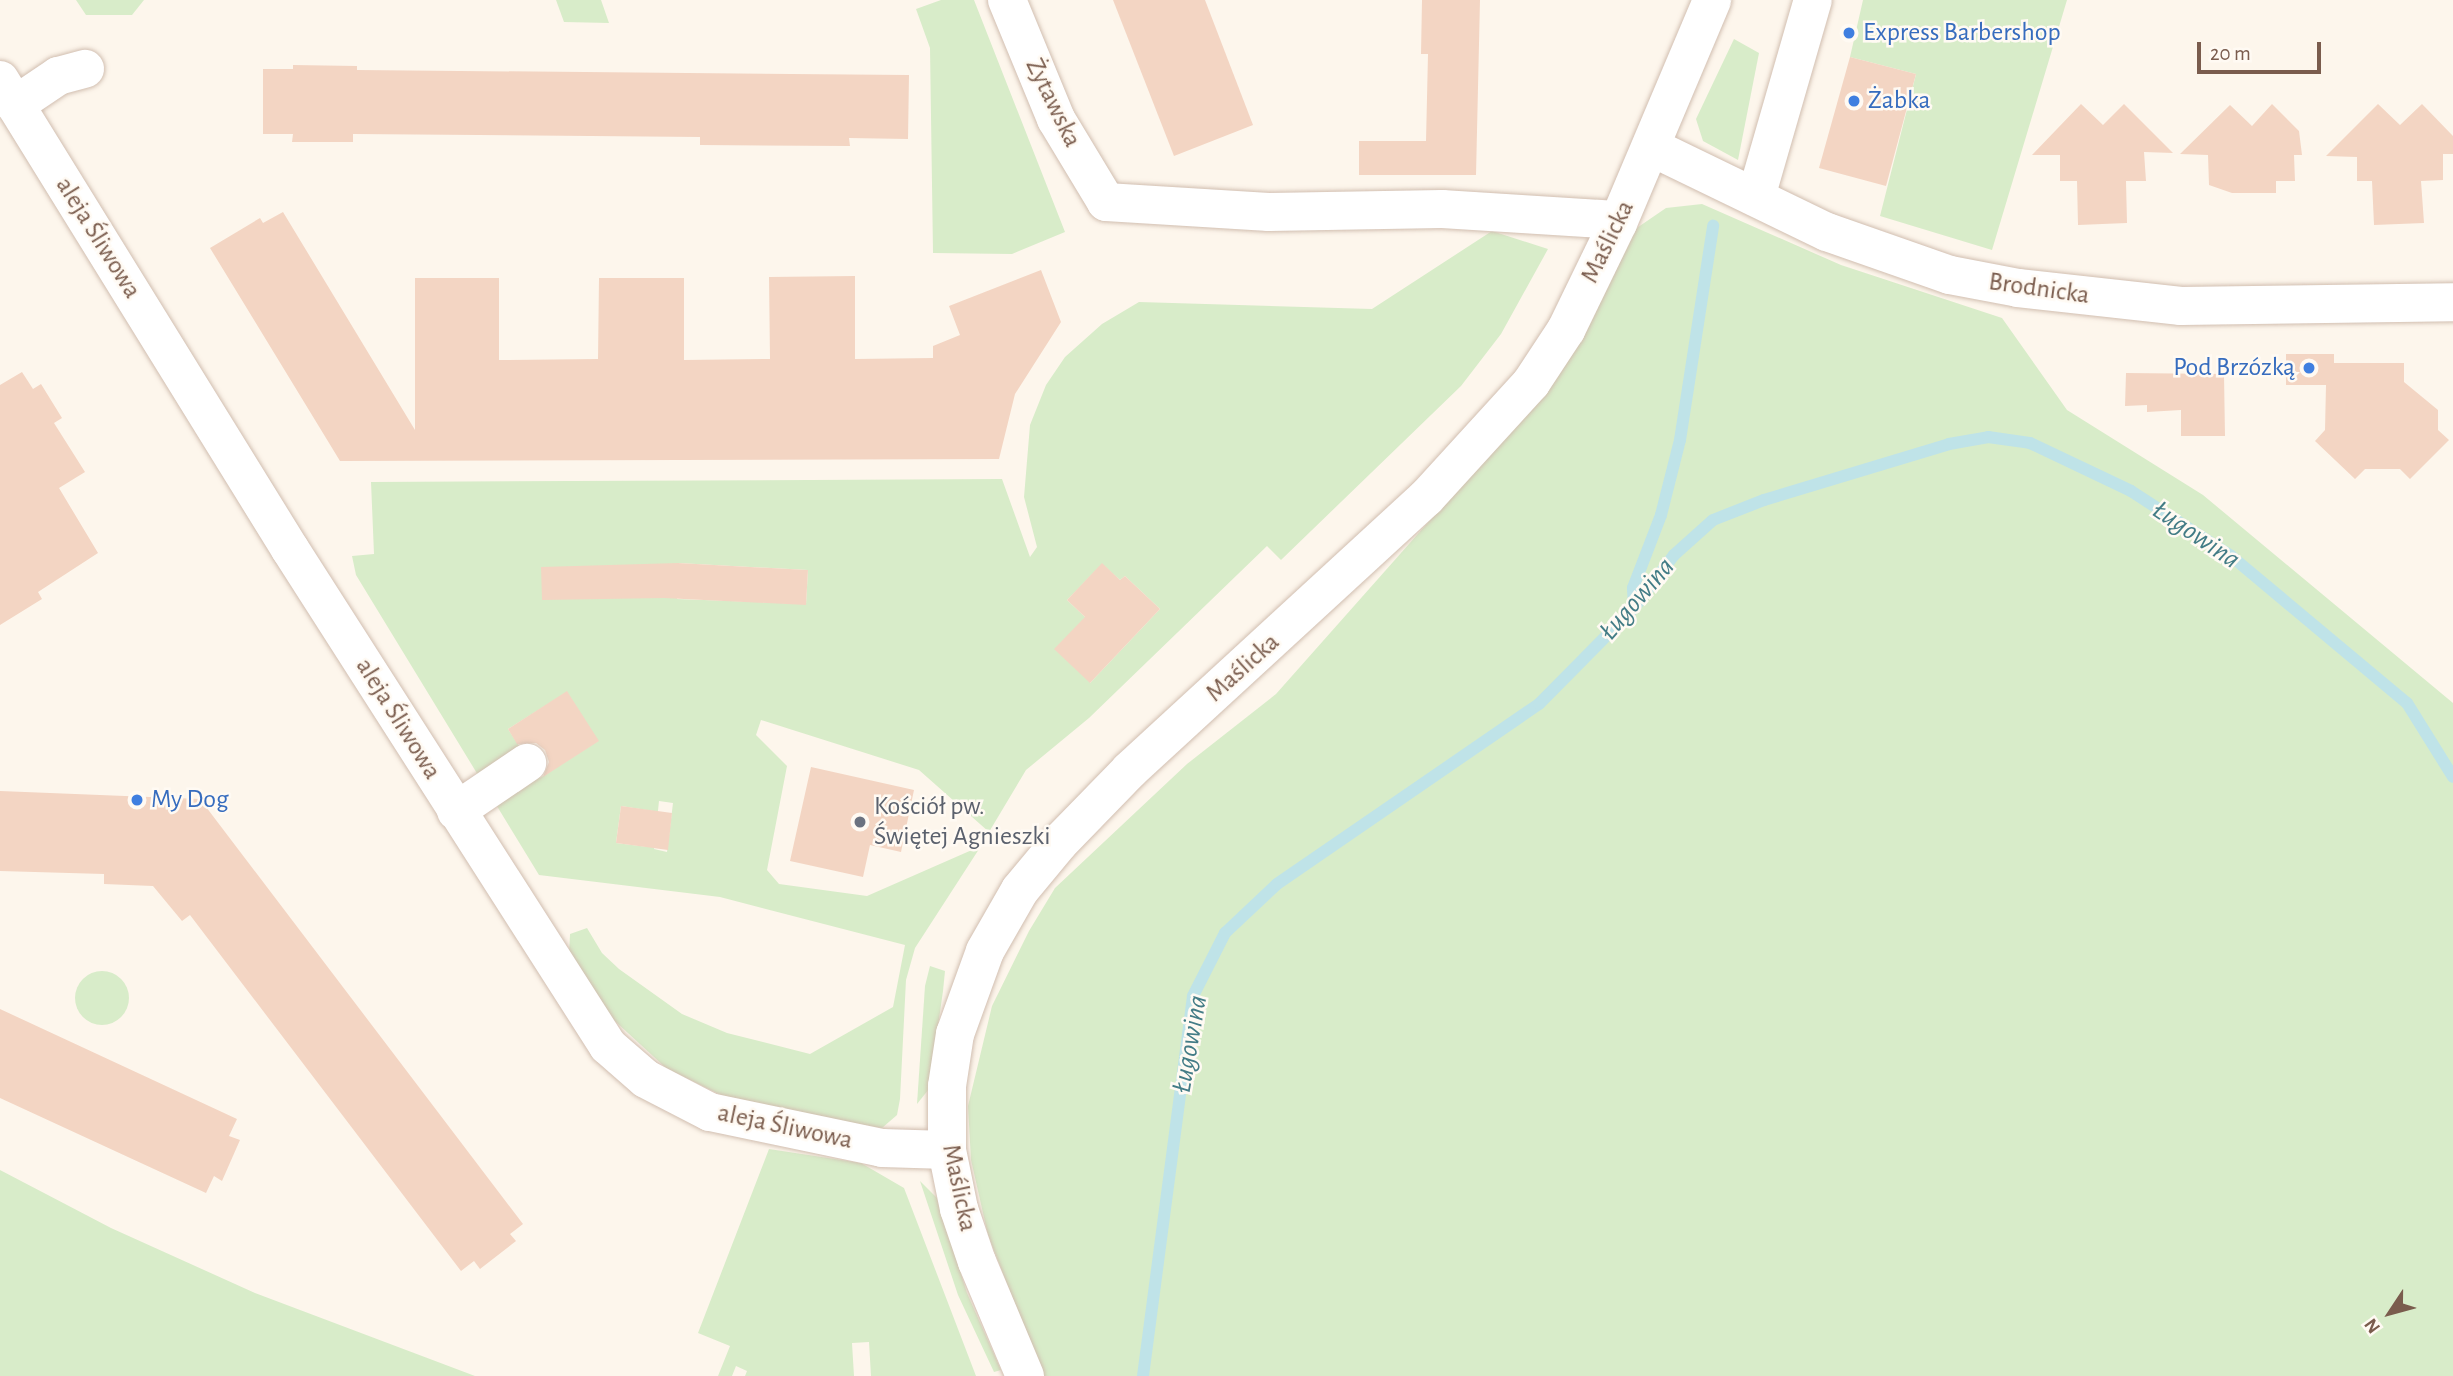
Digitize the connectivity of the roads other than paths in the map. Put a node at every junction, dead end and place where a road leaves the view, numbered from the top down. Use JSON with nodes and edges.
{"nodes":[{"id":1,"x":1007,"y":0,"type":"edge"},
{"id":2,"x":1712,"y":0,"type":"edge"},
{"id":3,"x":1814,"y":0,"type":"edge"},
{"id":4,"x":85,"y":69,"type":"dead end"},
{"id":5,"x":8,"y":93,"type":"edge"},
{"id":6,"x":1653,"y":148,"type":"junction"},
{"id":7,"x":1756,"y":197,"type":"junction"},
{"id":8,"x":1619,"y":220,"type":"junction"},
{"id":9,"x":2453,"y":302,"type":"edge"},
{"id":10,"x":527,"y":763,"type":"dead end"},
{"id":11,"x":456,"y":811,"type":"junction"},
{"id":12,"x":947,"y":1150,"type":"junction"},
{"id":13,"x":1025,"y":1376,"type":"edge"}],
"edges":[{"from":1,"to":8,"type":"street","name":"Żytawska"},
{"from":2,"to":6,"type":"street","name":"Maślicka"},
{"from":3,"to":7,"type":"street"},
{"from":4,"to":5,"type":"street"},
{"from":5,"to":11,"type":"street","name":"aleja Śliwowa"},
{"from":6,"to":7,"type":"street","name":"Brodnicka"},
{"from":6,"to":8,"type":"street","name":"Maślicka"},
{"from":7,"to":9,"type":"street","name":"Brodnicka"},
{"from":8,"to":12,"type":"street","name":"Maślicka"},
{"from":10,"to":11,"type":"street"},
{"from":11,"to":12,"type":"street","name":"aleja Śliwowa"},
{"from":12,"to":13,"type":"street","name":"Maślicka"}]}
